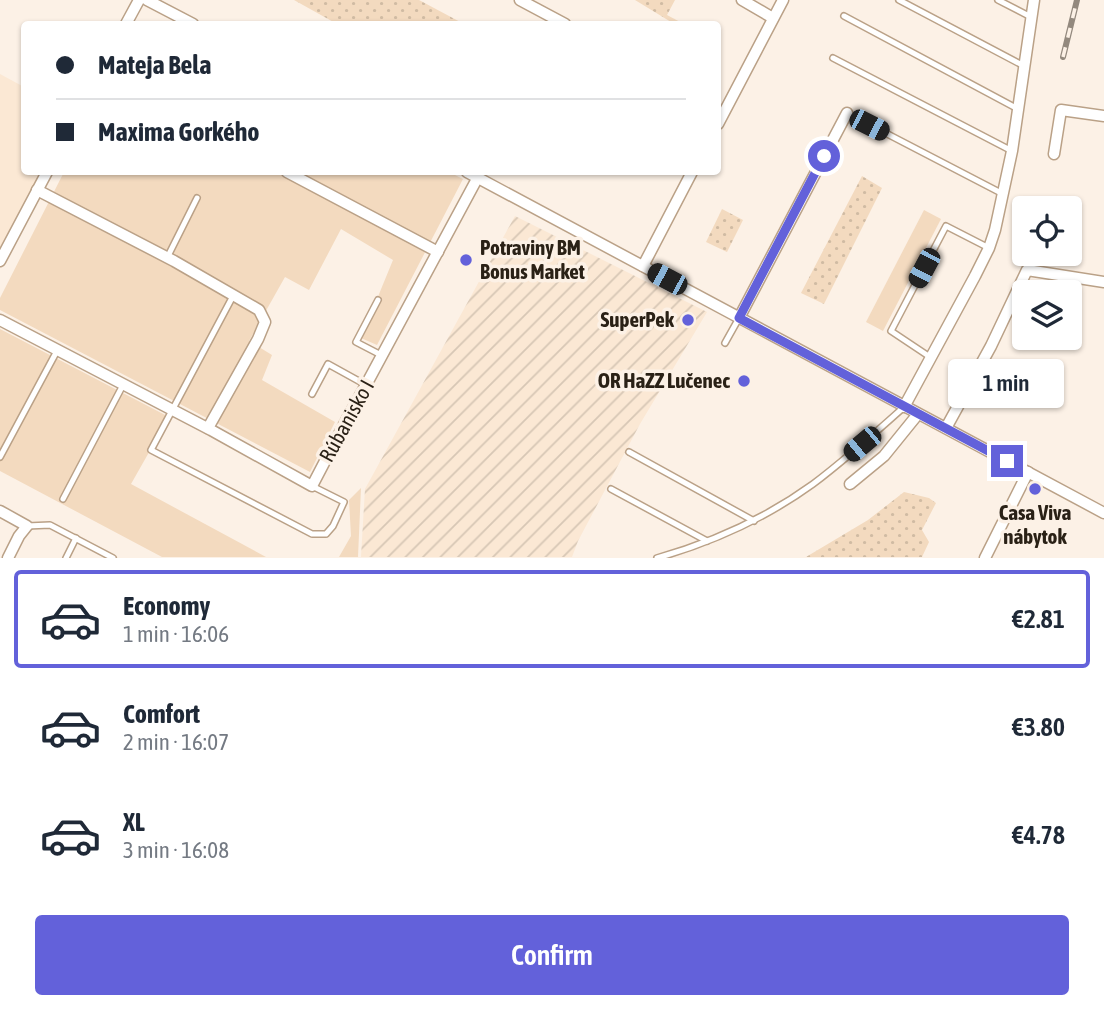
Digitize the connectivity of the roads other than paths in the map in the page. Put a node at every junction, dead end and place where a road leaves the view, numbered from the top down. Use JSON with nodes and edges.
{"nodes":[{"id":1,"x":139,"y":0,"type":"edge"},
{"id":2,"x":147,"y":0,"type":"edge"},
{"id":3,"x":520,"y":0,"type":"edge"},
{"id":4,"x":742,"y":0,"type":"edge"},
{"id":5,"x":783,"y":0,"type":"edge"},
{"id":6,"x":899,"y":0,"type":"edge"},
{"id":7,"x":998,"y":0,"type":"edge"},
{"id":8,"x":1034,"y":0,"type":"edge"},
{"id":9,"x":844,"y":16,"type":"dead end"},
{"id":10,"x":1031,"y":17,"type":"junction"},
{"id":11,"x":773,"y":18,"type":"junction"},
{"id":12,"x":128,"y":21,"type":"edge"},
{"id":13,"x":187,"y":21,"type":"edge"},
{"id":14,"x":559,"y":21,"type":"edge"},
{"id":15,"x":833,"y":58,"type":"dead end"},
{"id":16,"x":1024,"y":66,"type":"junction"},
{"id":17,"x":1018,"y":109,"type":"junction"},
{"id":18,"x":847,"y":113,"type":"joint"},
{"id":19,"x":1104,"y":116,"type":"edge"},
{"id":20,"x":721,"y":118,"type":"edge"},
{"id":21,"x":1012,"y":151,"type":"junction"},
{"id":22,"x":1054,"y":154,"type":"dead end"},
{"id":23,"x":45,"y":175,"type":"edge"},
{"id":24,"x":293,"y":175,"type":"edge"},
{"id":25,"x":474,"y":175,"type":"edge"},
{"id":26,"x":690,"y":175,"type":"edge"},
{"id":27,"x":478,"y":177,"type":"junction"},
{"id":28,"x":37,"y":190,"type":"junction"},
{"id":29,"x":1003,"y":194,"type":"junction"},
{"id":30,"x":197,"y":198,"type":"dead end"},
{"id":31,"x":989,"y":248,"type":"junction"},
{"id":32,"x":438,"y":252,"type":"junction"},
{"id":33,"x":171,"y":259,"type":"junction"},
{"id":34,"x":0,"y":261,"type":"edge"},
{"id":35,"x":643,"y":266,"type":"junction"},
{"id":36,"x":1104,"y":282,"type":"edge"},
{"id":37,"x":233,"y":296,"type":"junction"},
{"id":38,"x":378,"y":300,"type":"dead end"},
{"id":39,"x":739,"y":318,"type":"junction"},
{"id":40,"x":0,"y":320,"type":"edge"},
{"id":41,"x":725,"y":343,"type":"dead end"},
{"id":42,"x":58,"y":349,"type":"junction"},
{"id":43,"x":383,"y":356,"type":"junction"},
{"id":44,"x":930,"y":358,"type":"junction"},
{"id":45,"x":123,"y":385,"type":"junction"},
{"id":46,"x":366,"y":385,"type":"junction"},
{"id":47,"x":312,"y":394,"type":"dead end"},
{"id":48,"x":904,"y":407,"type":"junction"},
{"id":49,"x":172,"y":410,"type":"junction"},
{"id":50,"x":918,"y":414,"type":"junction"},
{"id":51,"x":208,"y":428,"type":"junction"},
{"id":52,"x":946,"y":428,"type":"junction"},
{"id":53,"x":629,"y":452,"type":"dead end"},
{"id":54,"x":0,"y":457,"type":"edge"},
{"id":55,"x":1028,"y":472,"type":"junction"},
{"id":56,"x":850,"y":484,"type":"dead end"},
{"id":57,"x":313,"y":486,"type":"junction"},
{"id":58,"x":611,"y":489,"type":"dead end"},
{"id":59,"x":63,"y":499,"type":"dead end"},
{"id":60,"x":0,"y":510,"type":"edge"},
{"id":61,"x":1104,"y":513,"type":"edge"},
{"id":62,"x":754,"y":521,"type":"junction"},
{"id":63,"x":27,"y":526,"type":"junction"},
{"id":64,"x":76,"y":538,"type":"junction"},
{"id":65,"x":708,"y":541,"type":"junction"},
{"id":66,"x":8,"y":558,"type":"edge"},
{"id":67,"x":65,"y":558,"type":"edge"},
{"id":68,"x":113,"y":558,"type":"edge"},
{"id":69,"x":657,"y":558,"type":"edge"},
{"id":70,"x":985,"y":558,"type":"edge"}],
"edges":[{"from":1,"to":12,"type":"street"},
{"from":2,"to":13,"type":"street"},
{"from":3,"to":14,"type":"street"},
{"from":4,"to":11,"type":"street"},
{"from":5,"to":11,"type":"street"},
{"from":6,"to":16,"type":"lane"},
{"from":7,"to":10,"type":"lane"},
{"from":8,"to":10,"type":"street"},
{"from":9,"to":17,"type":"lane"},
{"from":10,"to":16,"type":"street"},
{"from":11,"to":20,"type":"street"},
{"from":15,"to":21,"type":"lane"},
{"from":16,"to":17,"type":"street"},
{"from":17,"to":21,"type":"street"},
{"from":18,"to":29,"type":"lane"},
{"from":18,"to":39,"type":"street"},
{"from":19,"to":22,"type":"street"},
{"from":21,"to":29,"type":"street"},
{"from":23,"to":28,"type":"street"},
{"from":24,"to":32,"type":"street"},
{"from":25,"to":27,"type":"street"},
{"from":26,"to":35,"type":"street"},
{"from":27,"to":32,"type":"street","name":"Rúbanisko I"},
{"from":27,"to":35,"type":"street"},
{"from":28,"to":33,"type":"street"},
{"from":28,"to":34,"type":"street"},
{"from":29,"to":31,"type":"street"},
{"from":30,"to":33,"type":"lane"},
{"from":31,"to":44,"type":"street"},
{"from":31,"to":44,"type":"lane"},
{"from":32,"to":43,"type":"street","name":"Rúbanisko I"},
{"from":33,"to":37,"type":"street"},
{"from":35,"to":39,"type":"street"},
{"from":36,"to":52,"type":"street"},
{"from":37,"to":49,"type":"lane"},
{"from":37,"to":51,"type":"street"},
{"from":38,"to":43,"type":"lane"},
{"from":39,"to":41,"type":"lane"},
{"from":39,"to":48,"type":"street"},
{"from":40,"to":42,"type":"street","name":"Rúbanisko I"},
{"from":42,"to":45,"type":"street","name":"Rúbanisko I"},
{"from":42,"to":54,"type":"lane"},
{"from":43,"to":46,"type":"street","name":"Rúbanisko I"},
{"from":44,"to":48,"type":"street"},
{"from":45,"to":49,"type":"street","name":"Rúbanisko I"},
{"from":45,"to":59,"type":"lane"},
{"from":46,"to":47,"type":"lane"},
{"from":46,"to":57,"type":"street","name":"Rúbanisko I"},
{"from":48,"to":50,"type":"street"},
{"from":48,"to":62,"type":"lane"},
{"from":49,"to":51,"type":"street","name":"Rúbanisko I"},
{"from":49,"to":57,"type":"lane"},
{"from":50,"to":52,"type":"street"},
{"from":50,"to":56,"type":"street"},
{"from":51,"to":57,"type":"street","name":"Rúbanisko I"},
{"from":52,"to":55,"type":"street"},
{"from":53,"to":62,"type":"lane"},
{"from":55,"to":61,"type":"street"},
{"from":55,"to":70,"type":"street"},
{"from":58,"to":65,"type":"lane"},
{"from":60,"to":63,"type":"street"},
{"from":62,"to":65,"type":"lane"},
{"from":63,"to":64,"type":"lane"},
{"from":63,"to":66,"type":"street"},
{"from":64,"to":67,"type":"lane"},
{"from":64,"to":68,"type":"lane"},
{"from":65,"to":69,"type":"lane"}]}
